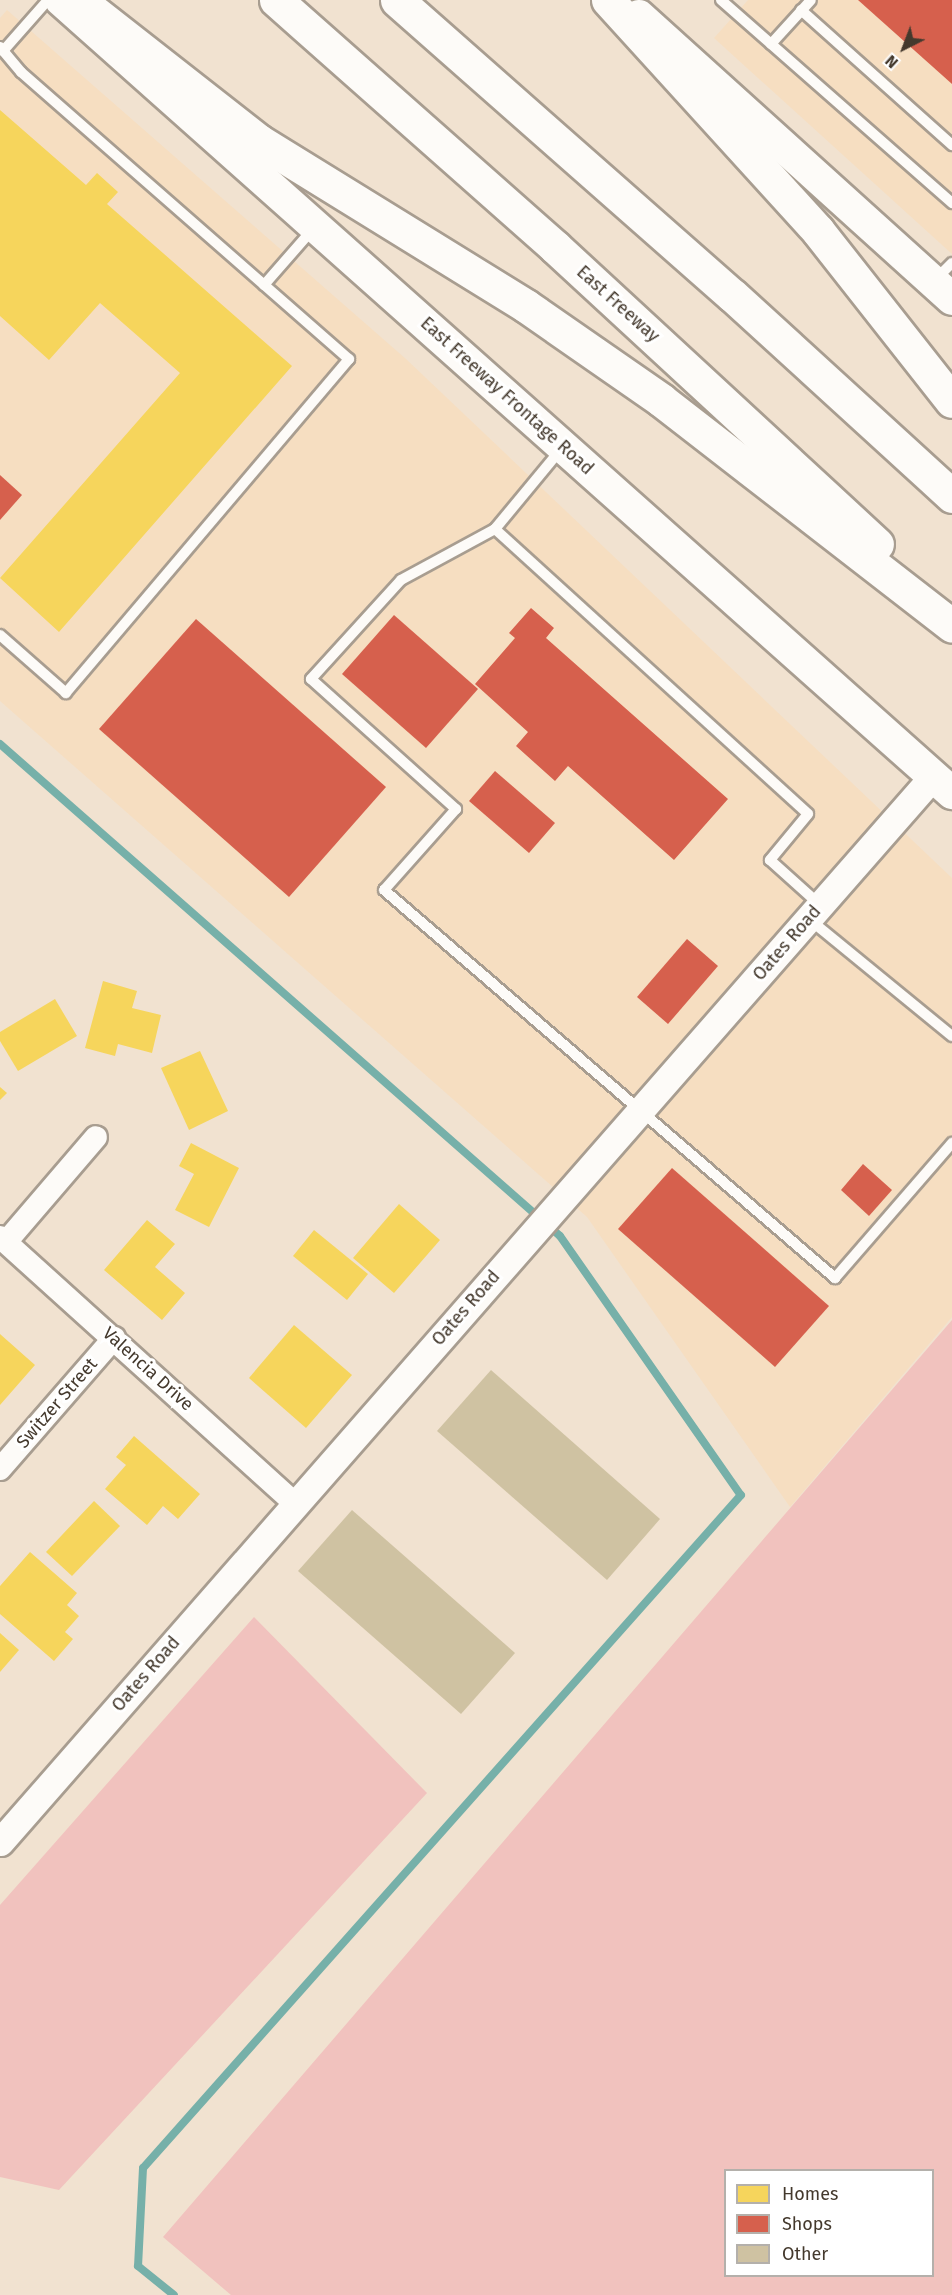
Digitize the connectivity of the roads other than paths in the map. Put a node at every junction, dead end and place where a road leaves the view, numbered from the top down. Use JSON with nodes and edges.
{"nodes":[{"id":1,"x":48,"y":0,"type":"edge"},
{"id":2,"x":61,"y":0,"type":"edge"},
{"id":3,"x":79,"y":0,"type":"edge"},
{"id":4,"x":276,"y":0,"type":"edge"},
{"id":5,"x":397,"y":0,"type":"edge"},
{"id":6,"x":608,"y":0,"type":"edge"},
{"id":7,"x":621,"y":0,"type":"edge"},
{"id":8,"x":721,"y":0,"type":"edge"},
{"id":9,"x":811,"y":0,"type":"edge"},
{"id":10,"x":801,"y":10,"type":"junction"},
{"id":11,"x":771,"y":44,"type":"junction"},
{"id":12,"x":2,"y":49,"type":"edge"},
{"id":13,"x":952,"y":145,"type":"edge"},
{"id":14,"x":952,"y":203,"type":"edge"},
{"id":15,"x":316,"y":226,"type":"junction"},
{"id":16,"x":946,"y":281,"type":"edge"},
{"id":17,"x":264,"y":285,"type":"junction"},
{"id":18,"x":952,"y":400,"type":"edge"},
{"id":19,"x":564,"y":447,"type":"junction"},
{"id":20,"x":952,"y":496,"type":"edge"},
{"id":21,"x":495,"y":529,"type":"junction"},
{"id":22,"x":952,"y":617,"type":"edge"},
{"id":23,"x":952,"y":626,"type":"edge"},
{"id":24,"x":0,"y":635,"type":"edge"},
{"id":25,"x":943,"y":784,"type":"edge"},
{"id":26,"x":814,"y":912,"type":"junction"},
{"id":27,"x":952,"y":1036,"type":"edge"},
{"id":28,"x":637,"y":1112,"type":"junction"},
{"id":29,"x":96,"y":1137,"type":"dead end"},
{"id":30,"x":952,"y":1143,"type":"edge"},
{"id":31,"x":3,"y":1240,"type":"edge"},
{"id":32,"x":114,"y":1338,"type":"junction"},
{"id":33,"x":0,"y":1469,"type":"edge"},
{"id":34,"x":295,"y":1503,"type":"junction"},
{"id":35,"x":0,"y":1842,"type":"edge"}],
"edges":[{"from":1,"to":12,"type":"lane"},
{"from":2,"to":15,"type":"main road","name":"East Freeway Frontage Road"},
{"from":3,"to":23,"type":"highway"},
{"from":4,"to":22,"type":"highway","name":"East Freeway"},
{"from":5,"to":20,"type":"highway"},
{"from":6,"to":18,"type":"highway"},
{"from":7,"to":16,"type":"main road"},
{"from":8,"to":11,"type":"lane"},
{"from":9,"to":10,"type":"lane"},
{"from":10,"to":11,"type":"lane"},
{"from":10,"to":13,"type":"lane"},
{"from":11,"to":14,"type":"lane"},
{"from":12,"to":17,"type":"lane"},
{"from":15,"to":17,"type":"lane"},
{"from":15,"to":19,"type":"main road","name":"East Freeway Frontage Road"},
{"from":17,"to":24,"type":"lane"},
{"from":19,"to":21,"type":"lane"},
{"from":19,"to":25,"type":"main road","name":"East Freeway Frontage Road"},
{"from":21,"to":26,"type":"lane"},
{"from":21,"to":28,"type":"lane"},
{"from":25,"to":26,"type":"street","name":"Oates Road"},
{"from":26,"to":27,"type":"lane"},
{"from":26,"to":28,"type":"street","name":"Oates Road"},
{"from":28,"to":30,"type":"lane"},
{"from":28,"to":34,"type":"street","name":"Oates Road"},
{"from":29,"to":31,"type":"street"},
{"from":31,"to":32,"type":"street","name":"Valencia Drive"},
{"from":32,"to":33,"type":"street","name":"Switzer Street"},
{"from":32,"to":34,"type":"street","name":"Valencia Drive"},
{"from":34,"to":35,"type":"street","name":"Oates Road"}]}
